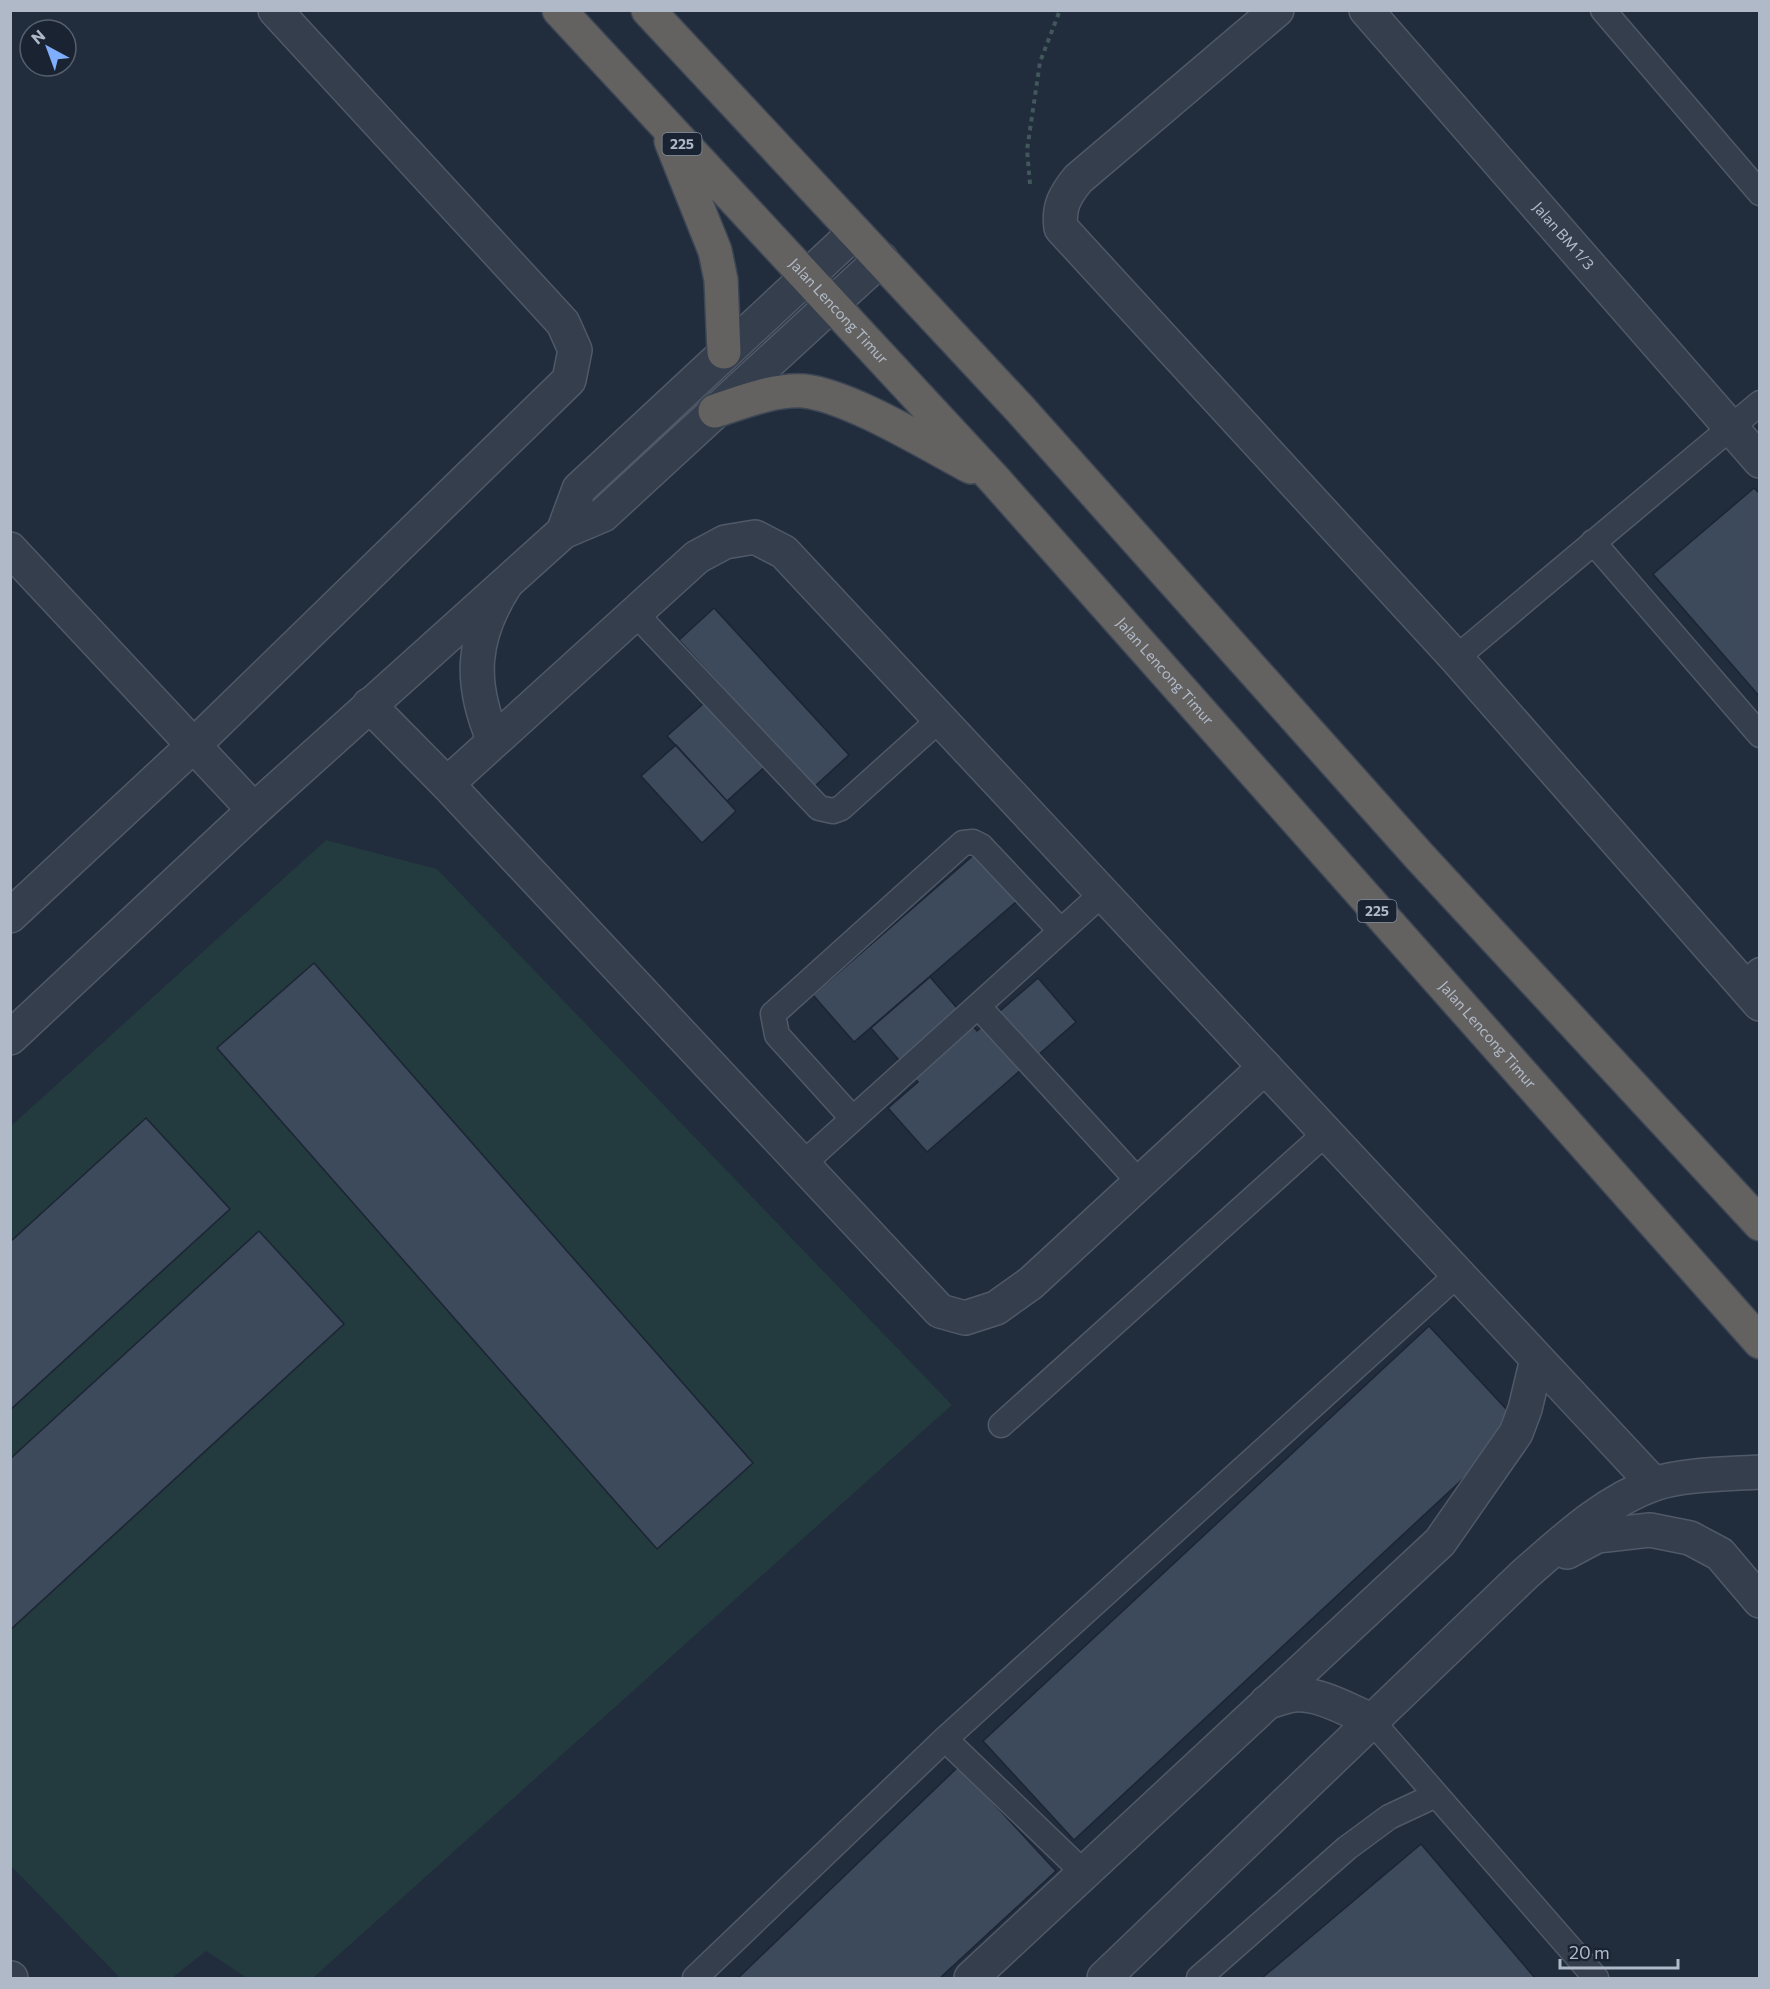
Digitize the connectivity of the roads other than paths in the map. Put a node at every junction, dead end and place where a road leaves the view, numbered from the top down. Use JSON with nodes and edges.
{"nodes":[{"id":1,"x":275,"y":10,"type":"edge"},
{"id":2,"x":559,"y":10,"type":"edge"},
{"id":3,"x":648,"y":10,"type":"edge"},
{"id":4,"x":1277,"y":10,"type":"edge"},
{"id":5,"x":1366,"y":10,"type":"edge"},
{"id":6,"x":1603,"y":10,"type":"edge"},
{"id":7,"x":666,"y":126,"type":"junction"},
{"id":8,"x":1760,"y":193,"type":"edge"},
{"id":9,"x":854,"y":233,"type":"junction"},
{"id":10,"x":881,"y":259,"type":"junction"},
{"id":11,"x":805,"y":277,"type":"junction"},
{"id":12,"x":831,"y":306,"type":"junction"},
{"id":13,"x":724,"y":352,"type":"junction"},
{"id":14,"x":1760,"y":402,"type":"edge"},
{"id":15,"x":715,"y":411,"type":"junction"},
{"id":16,"x":1730,"y":427,"type":"junction"},
{"id":17,"x":1760,"y":461,"type":"edge"},
{"id":18,"x":994,"y":479,"type":"junction"},
{"id":19,"x":563,"y":532,"type":"junction"},
{"id":20,"x":1593,"y":542,"type":"junction"},
{"id":21,"x":10,"y":549,"type":"edge"},
{"id":22,"x":509,"y":580,"type":"junction"},
{"id":23,"x":634,"y":612,"type":"junction"},
{"id":24,"x":1456,"y":658,"type":"junction"},
{"id":25,"x":369,"y":705,"type":"junction"},
{"id":26,"x":940,"y":719,"type":"junction"},
{"id":27,"x":1760,"y":735,"type":"edge"},
{"id":28,"x":494,"y":741,"type":"junction"},
{"id":29,"x":195,"y":744,"type":"junction"},
{"id":30,"x":447,"y":784,"type":"junction"},
{"id":31,"x":254,"y":810,"type":"junction"},
{"id":32,"x":1103,"y":893,"type":"junction"},
{"id":33,"x":10,"y":916,"type":"edge"},
{"id":34,"x":1061,"y":931,"type":"junction"},
{"id":35,"x":1754,"y":986,"type":"edge"},
{"id":36,"x":978,"y":1006,"type":"junction"},
{"id":37,"x":10,"y":1038,"type":"edge"},
{"id":38,"x":1265,"y":1067,"type":"junction"},
{"id":39,"x":853,"y":1119,"type":"junction"},
{"id":40,"x":1326,"y":1132,"type":"junction"},
{"id":41,"x":804,"y":1163,"type":"junction"},
{"id":42,"x":1140,"y":1183,"type":"junction"},
{"id":43,"x":1760,"y":1224,"type":"edge"},
{"id":44,"x":1458,"y":1274,"type":"junction"},
{"id":45,"x":1760,"y":1342,"type":"edge"},
{"id":46,"x":1537,"y":1359,"type":"junction"},
{"id":47,"x":1001,"y":1425,"type":"dead end"},
{"id":48,"x":1760,"y":1472,"type":"edge"},
{"id":49,"x":1654,"y":1484,"type":"junction"},
{"id":50,"x":1525,"y":1574,"type":"junction"},
{"id":51,"x":1760,"y":1601,"type":"edge"},
{"id":52,"x":1267,"y":1702,"type":"junction"},
{"id":53,"x":1371,"y":1720,"type":"junction"},
{"id":54,"x":945,"y":1739,"type":"junction"},
{"id":55,"x":1436,"y":1795,"type":"junction"},
{"id":56,"x":1083,"y":1872,"type":"junction"},
{"id":57,"x":695,"y":1978,"type":"edge"},
{"id":58,"x":971,"y":1978,"type":"edge"},
{"id":59,"x":1104,"y":1978,"type":"edge"},
{"id":60,"x":1199,"y":1978,"type":"edge"},
{"id":61,"x":1596,"y":1978,"type":"edge"}],
"edges":[{"from":1,"to":29,"type":"street"},
{"from":2,"to":7,"type":"highway","name":"Jalan Lencong Timur","number":"225"},
{"from":3,"to":9,"type":"highway"},
{"from":4,"to":24,"type":"street"},
{"from":5,"to":16,"type":"street","name":"Jalan BM 1/3"},
{"from":6,"to":8,"type":"lane"},
{"from":7,"to":11,"type":"highway","name":"Jalan Lencong Timur","number":"225"},
{"from":7,"to":13,"type":"highway"},
{"from":9,"to":10,"type":"highway"},
{"from":9,"to":11,"type":"street"},
{"from":10,"to":12,"type":"street"},
{"from":10,"to":43,"type":"highway"},
{"from":11,"to":12,"type":"highway","name":"Jalan Lencong Timur","number":"225"},
{"from":11,"to":13,"type":"street"},
{"from":12,"to":15,"type":"street"},
{"from":12,"to":18,"type":"highway","name":"Jalan Lencong Timur","number":"225"},
{"from":13,"to":19,"type":"street"},
{"from":14,"to":16,"type":"lane"},
{"from":15,"to":18,"type":"highway"},
{"from":15,"to":19,"type":"street"},
{"from":16,"to":17,"type":"street","name":"Jalan BM 1/3"},
{"from":16,"to":20,"type":"lane"},
{"from":18,"to":45,"type":"highway","name":"Jalan Lencong Timur","number":"225"},
{"from":19,"to":22,"type":"street"},
{"from":20,"to":24,"type":"lane"},
{"from":20,"to":27,"type":"lane"},
{"from":21,"to":29,"type":"street"},
{"from":22,"to":25,"type":"street"},
{"from":22,"to":28,"type":"street"},
{"from":23,"to":26,"type":"street"},
{"from":23,"to":26,"type":"lane"},
{"from":23,"to":28,"type":"street"},
{"from":24,"to":35,"type":"street"},
{"from":25,"to":30,"type":"street"},
{"from":25,"to":31,"type":"street"},
{"from":26,"to":32,"type":"street"},
{"from":28,"to":30,"type":"street"},
{"from":29,"to":31,"type":"street"},
{"from":29,"to":33,"type":"street"},
{"from":30,"to":41,"type":"street"},
{"from":31,"to":37,"type":"street"},
{"from":32,"to":34,"type":"lane"},
{"from":32,"to":38,"type":"street"},
{"from":34,"to":36,"type":"lane"},
{"from":34,"to":39,"type":"lane"},
{"from":36,"to":39,"type":"lane"},
{"from":36,"to":42,"type":"lane"},
{"from":38,"to":40,"type":"street"},
{"from":38,"to":42,"type":"street"},
{"from":39,"to":41,"type":"lane"},
{"from":40,"to":44,"type":"street"},
{"from":40,"to":47,"type":"lane"},
{"from":41,"to":42,"type":"street"},
{"from":44,"to":46,"type":"street"},
{"from":44,"to":54,"type":"lane"},
{"from":46,"to":49,"type":"street"},
{"from":46,"to":52,"type":"street"},
{"from":48,"to":49,"type":"street"},
{"from":49,"to":50,"type":"street"},
{"from":50,"to":51,"type":"street"},
{"from":50,"to":53,"type":"street"},
{"from":52,"to":53,"type":"street"},
{"from":52,"to":56,"type":"street"},
{"from":53,"to":55,"type":"lane"},
{"from":53,"to":59,"type":"street"},
{"from":54,"to":56,"type":"lane"},
{"from":54,"to":57,"type":"lane"},
{"from":55,"to":60,"type":"lane"},
{"from":55,"to":61,"type":"lane"},
{"from":56,"to":58,"type":"street"}]}
